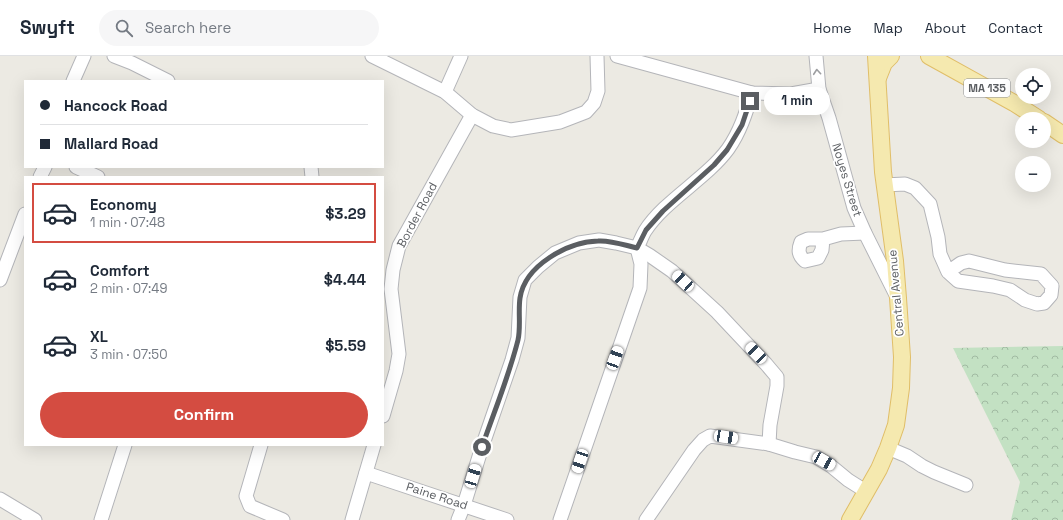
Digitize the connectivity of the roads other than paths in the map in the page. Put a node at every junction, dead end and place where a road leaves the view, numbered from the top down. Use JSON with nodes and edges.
{"nodes":[{"id":1,"x":84,"y":56,"type":"edge"},
{"id":2,"x":114,"y":56,"type":"edge"},
{"id":3,"x":372,"y":56,"type":"edge"},
{"id":4,"x":461,"y":56,"type":"edge"},
{"id":5,"x":597,"y":56,"type":"edge"},
{"id":6,"x":617,"y":56,"type":"edge"},
{"id":7,"x":816,"y":56,"type":"edge"},
{"id":8,"x":876,"y":56,"type":"edge"},
{"id":9,"x":891,"y":56,"type":"edge"},
{"id":10,"x":928,"y":56,"type":"edge"},
{"id":11,"x":877,"y":79,"type":"junction"},
{"id":12,"x":73,"y":80,"type":"edge"},
{"id":13,"x":166,"y":80,"type":"edge"},
{"id":14,"x":819,"y":89,"type":"junction"},
{"id":15,"x":445,"y":92,"type":"junction"},
{"id":16,"x":752,"y":93,"type":"junction"},
{"id":17,"x":1028,"y":112,"type":"edge"},
{"id":18,"x":472,"y":115,"type":"junction"},
{"id":19,"x":1051,"y":127,"type":"edge"},
{"id":20,"x":1063,"y":135,"type":"edge"},
{"id":21,"x":78,"y":168,"type":"edge"},
{"id":22,"x":96,"y":176,"type":"edge"},
{"id":23,"x":884,"y":185,"type":"junction"},
{"id":24,"x":24,"y":217,"type":"edge"},
{"id":25,"x":865,"y":233,"type":"junction"},
{"id":26,"x":823,"y":239,"type":"dead end"},
{"id":27,"x":637,"y":248,"type":"junction"},
{"id":28,"x":948,"y":272,"type":"junction"},
{"id":29,"x":0,"y":280,"type":"edge"},
{"id":30,"x":898,"y":298,"type":"junction"},
{"id":31,"x":384,"y":413,"type":"edge"},
{"id":32,"x":769,"y":444,"type":"junction"},
{"id":33,"x":125,"y":446,"type":"edge"},
{"id":34,"x":261,"y":446,"type":"edge"},
{"id":35,"x":374,"y":446,"type":"edge"},
{"id":36,"x":888,"y":448,"type":"junction"},
{"id":37,"x":366,"y":473,"type":"junction"},
{"id":38,"x":966,"y":485,"type":"dead end"},
{"id":39,"x":867,"y":492,"type":"junction"},
{"id":40,"x":0,"y":498,"type":"edge"},
{"id":41,"x":464,"y":505,"type":"junction"},
{"id":42,"x":35,"y":520,"type":"edge"},
{"id":43,"x":101,"y":520,"type":"edge"},
{"id":44,"x":283,"y":520,"type":"edge"},
{"id":45,"x":352,"y":520,"type":"edge"},
{"id":46,"x":458,"y":520,"type":"edge"},
{"id":47,"x":507,"y":520,"type":"edge"},
{"id":48,"x":560,"y":520,"type":"edge"},
{"id":49,"x":646,"y":520,"type":"edge"},
{"id":50,"x":850,"y":520,"type":"edge"}],
"edges":[{"from":1,"to":12,"type":"street"},
{"from":2,"to":13,"type":"street"},
{"from":3,"to":15,"type":"street"},
{"from":4,"to":15,"type":"street"},
{"from":5,"to":18,"type":"street"},
{"from":6,"to":16,"type":"street"},
{"from":14,"to":7,"type":"street","name":"Noyes Street","one_way":true},
{"from":8,"to":11,"type":"main road","name":"Central Avenue"},
{"from":9,"to":11,"type":"main road"},
{"from":10,"to":17,"type":"main road","number":"MA 135"},
{"from":11,"to":23,"type":"main road","name":"Central Avenue"},
{"from":14,"to":16,"type":"street"},
{"from":14,"to":25,"type":"street","name":"Noyes Street"},
{"from":15,"to":18,"type":"street"},
{"from":16,"to":27,"type":"street"},
{"from":18,"to":31,"type":"street","name":"Border Road"},
{"from":19,"to":20,"type":"main road"},
{"from":21,"to":22,"type":"street"},
{"from":23,"to":28,"type":"street"},
{"from":23,"to":30,"type":"main road","name":"Central Avenue"},
{"from":24,"to":29,"type":"street"},
{"from":25,"to":26,"type":"street"},
{"from":25,"to":30,"type":"street","name":"Noyes Street"},
{"from":27,"to":32,"type":"street"},
{"from":27,"to":41,"type":"street"},
{"from":27,"to":48,"type":"street"},
{"from":28,"to":28,"type":"street"},
{"from":30,"to":36,"type":"main road","name":"Central Avenue"},
{"from":32,"to":39,"type":"street"},
{"from":32,"to":49,"type":"street"},
{"from":33,"to":43,"type":"street"},
{"from":34,"to":44,"type":"street"},
{"from":35,"to":37,"type":"street"},
{"from":36,"to":38,"type":"street"},
{"from":36,"to":39,"type":"main road","name":"Central Avenue"},
{"from":37,"to":41,"type":"street","name":"Paine Road"},
{"from":37,"to":45,"type":"street"},
{"from":39,"to":50,"type":"main road","name":"Central Avenue"},
{"from":40,"to":42,"type":"street"},
{"from":41,"to":46,"type":"street"},
{"from":41,"to":47,"type":"street","name":"Paine Road"}]}
